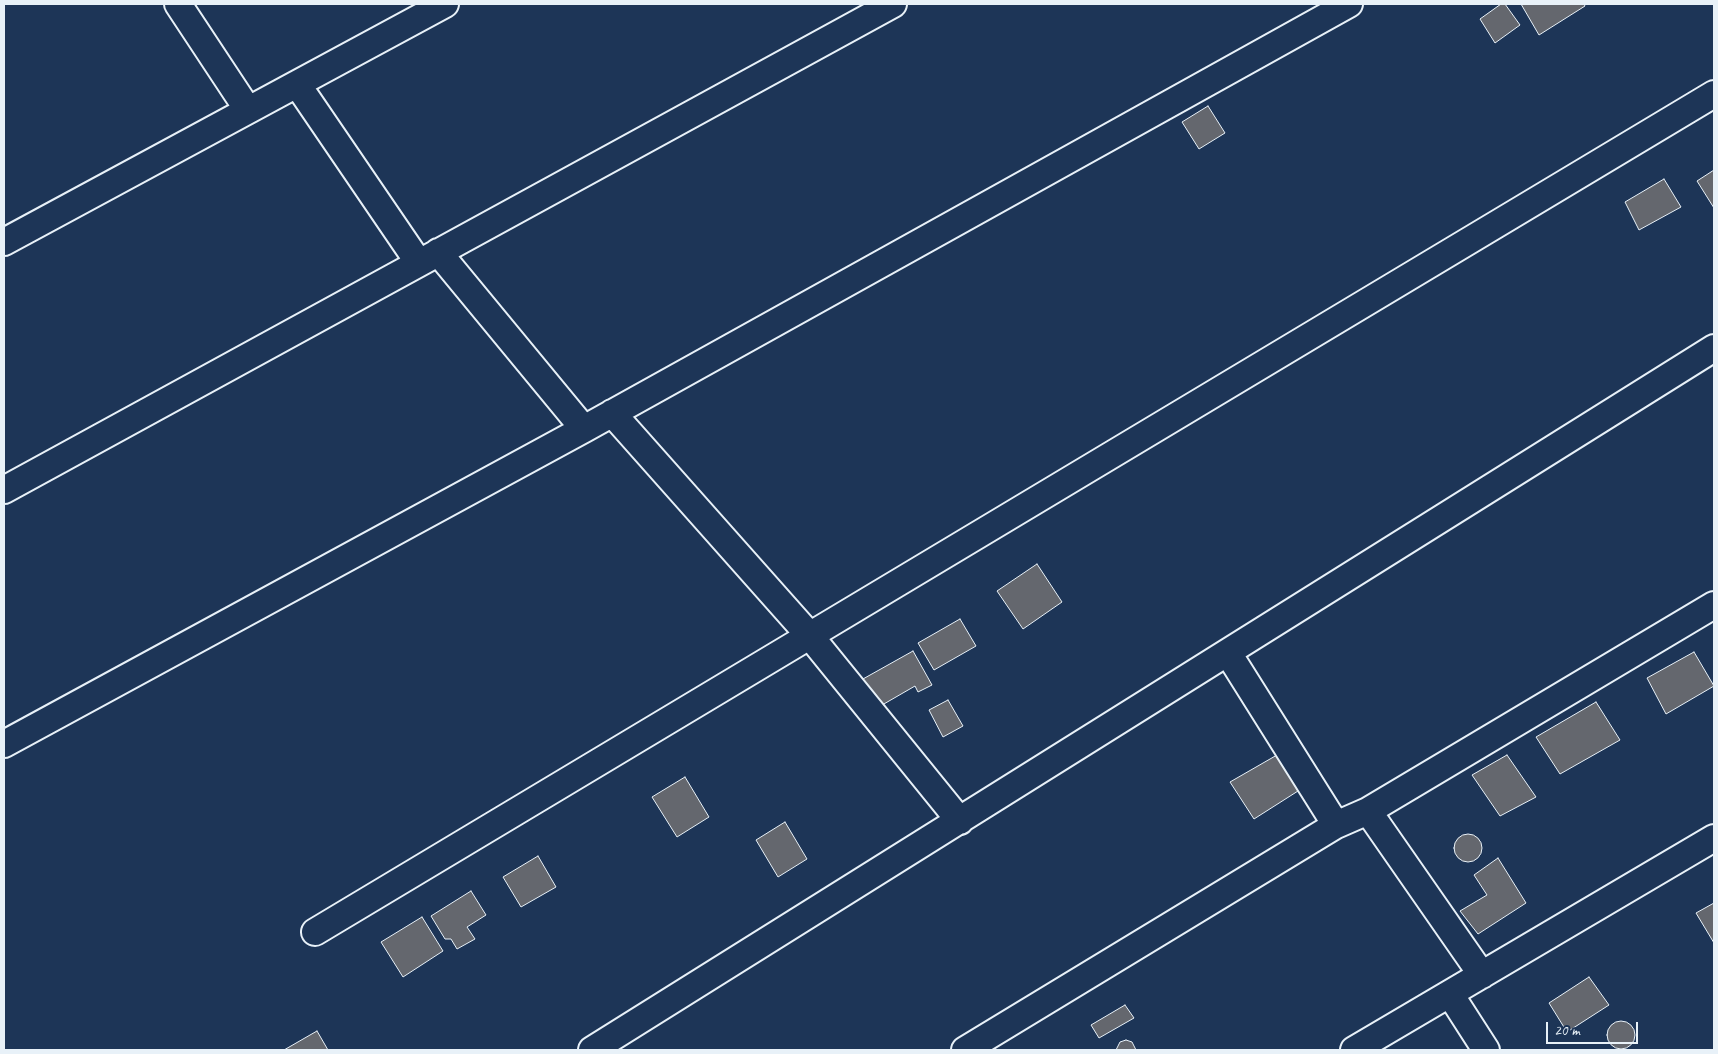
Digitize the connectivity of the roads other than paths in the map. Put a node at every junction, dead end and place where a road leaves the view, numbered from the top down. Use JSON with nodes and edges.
{"nodes":[{"id":1,"x":178,"y":4,"type":"edge"},
{"id":2,"x":445,"y":4,"type":"edge"},
{"id":3,"x":893,"y":4,"type":"edge"},
{"id":4,"x":1349,"y":4,"type":"edge"},
{"id":5,"x":297,"y":84,"type":"junction"},
{"id":6,"x":1714,"y":94,"type":"edge"},
{"id":7,"x":248,"y":110,"type":"junction"},
{"id":8,"x":4,"y":242,"type":"edge"},
{"id":9,"x":429,"y":257,"type":"junction"},
{"id":10,"x":1714,"y":348,"type":"edge"},
{"id":11,"x":612,"y":413,"type":"junction"},
{"id":12,"x":584,"y":429,"type":"junction"},
{"id":13,"x":4,"y":490,"type":"edge"},
{"id":14,"x":1714,"y":605,"type":"edge"},
{"id":15,"x":810,"y":636,"type":"junction"},
{"id":16,"x":1228,"y":652,"type":"junction"},
{"id":17,"x":4,"y":744,"type":"edge"},
{"id":18,"x":1368,"y":811,"type":"junction"},
{"id":19,"x":960,"y":821,"type":"junction"},
{"id":20,"x":1336,"y":825,"type":"junction"},
{"id":21,"x":1714,"y":838,"type":"edge"},
{"id":22,"x":314,"y":932,"type":"dead end"},
{"id":23,"x":1482,"y":975,"type":"junction"},
{"id":24,"x":1450,"y":994,"type":"junction"},
{"id":25,"x":592,"y":1050,"type":"edge"},
{"id":26,"x":965,"y":1050,"type":"edge"},
{"id":27,"x":1354,"y":1050,"type":"edge"},
{"id":28,"x":1486,"y":1050,"type":"edge"}],
"edges":[{"from":1,"to":7,"type":"street"},
{"from":2,"to":5,"type":"street"},
{"from":3,"to":9,"type":"street"},
{"from":4,"to":11,"type":"street"},
{"from":5,"to":7,"type":"street"},
{"from":5,"to":9,"type":"street"},
{"from":6,"to":15,"type":"street"},
{"from":7,"to":8,"type":"street"},
{"from":9,"to":12,"type":"street"},
{"from":9,"to":13,"type":"street"},
{"from":10,"to":16,"type":"street"},
{"from":11,"to":12,"type":"street"},
{"from":11,"to":15,"type":"street"},
{"from":12,"to":17,"type":"street"},
{"from":14,"to":18,"type":"street"},
{"from":15,"to":19,"type":"street"},
{"from":15,"to":22,"type":"street"},
{"from":16,"to":19,"type":"street"},
{"from":16,"to":20,"type":"street"},
{"from":18,"to":20,"type":"street"},
{"from":18,"to":23,"type":"street"},
{"from":19,"to":25,"type":"street"},
{"from":20,"to":26,"type":"street"},
{"from":21,"to":23,"type":"street"},
{"from":23,"to":24,"type":"street"},
{"from":24,"to":27,"type":"street"},
{"from":24,"to":28,"type":"street"}]}
